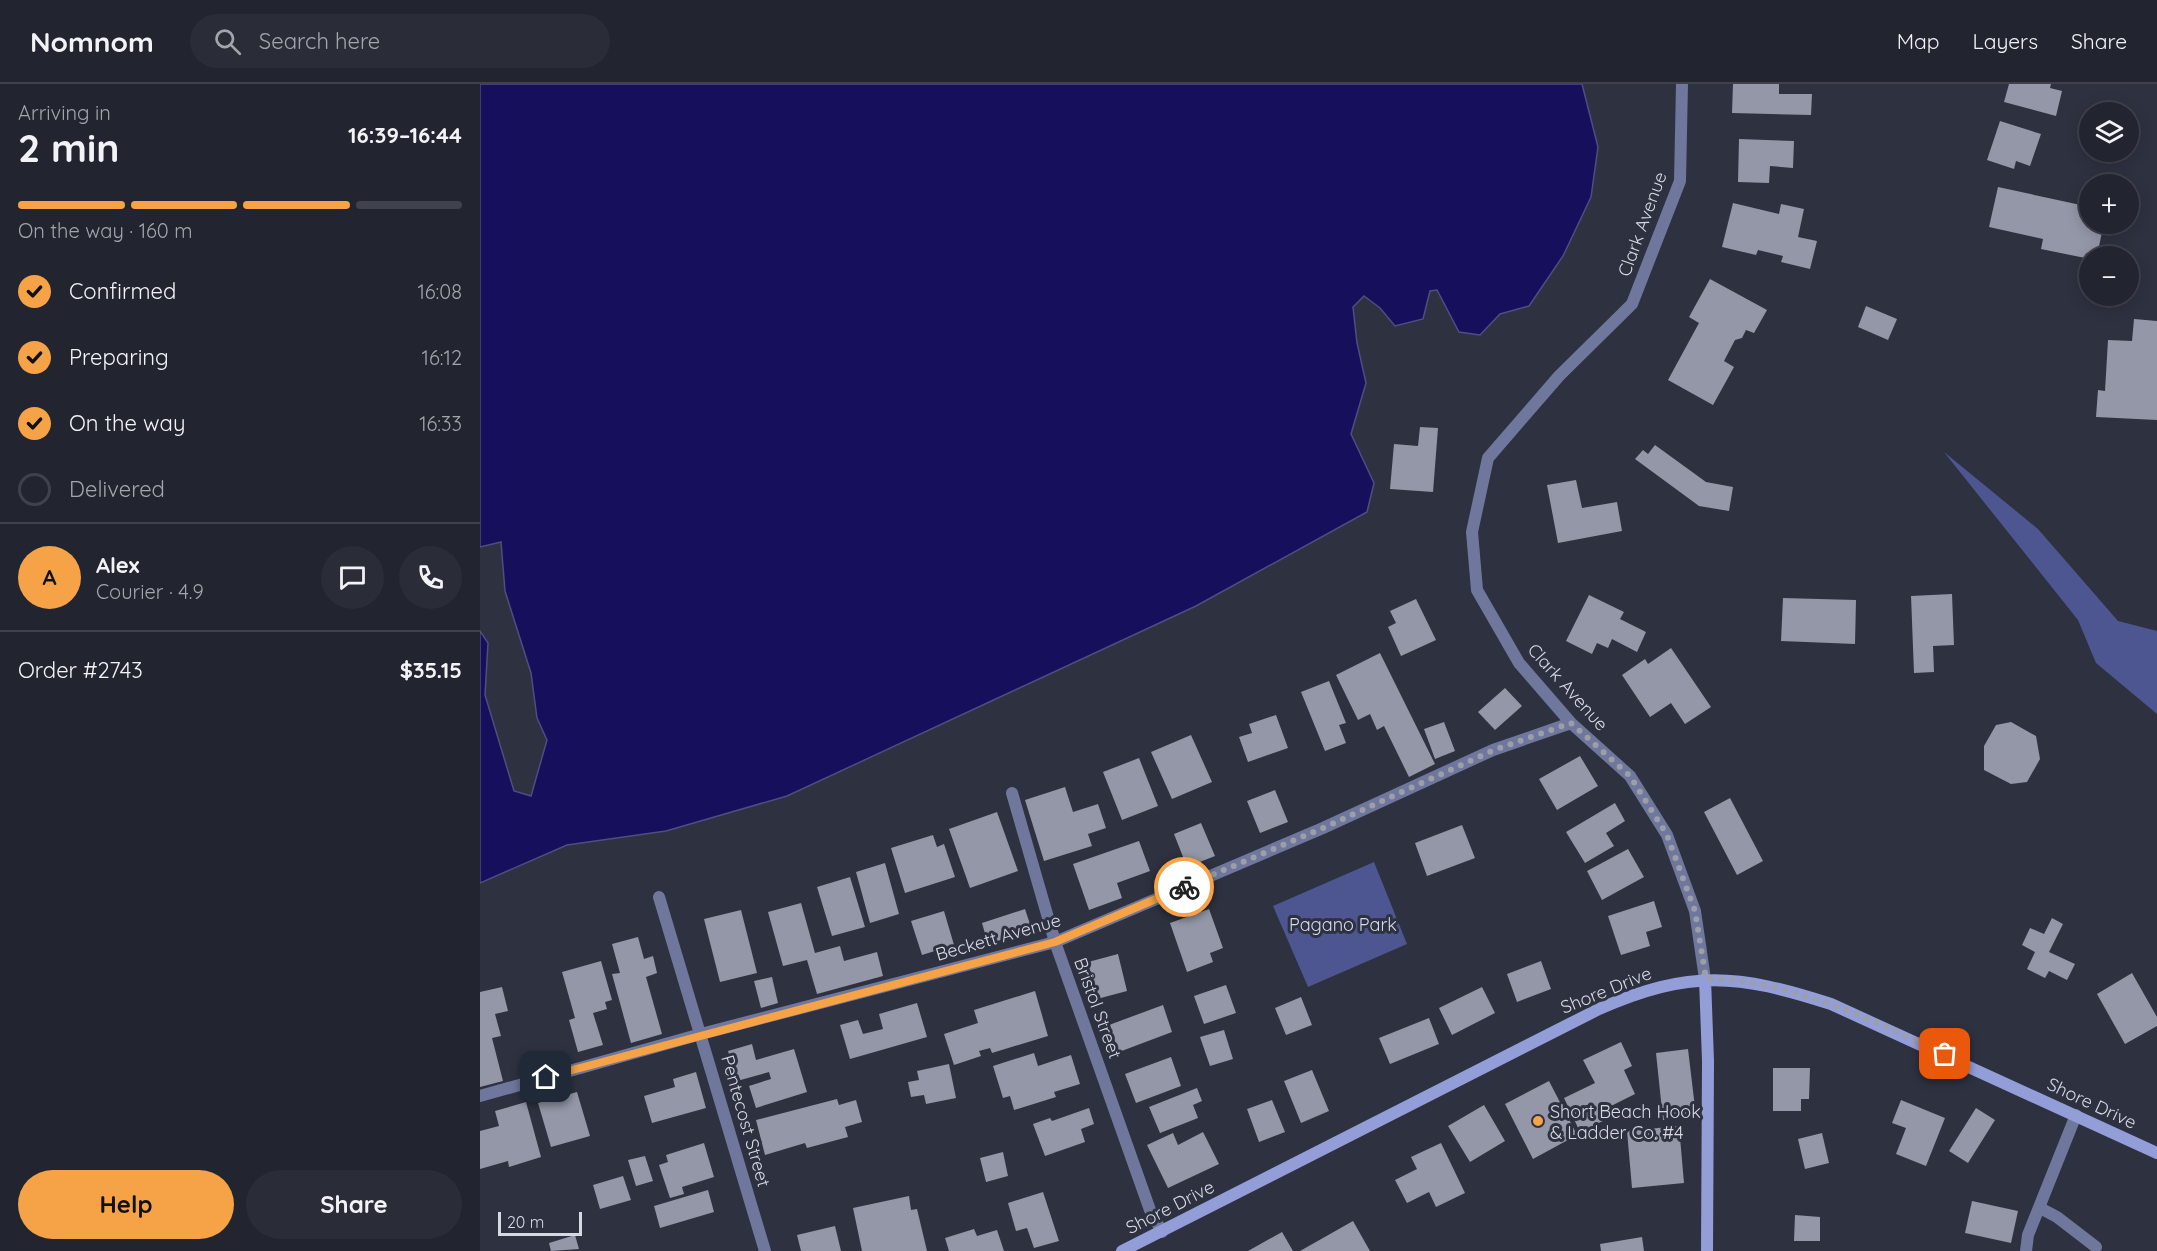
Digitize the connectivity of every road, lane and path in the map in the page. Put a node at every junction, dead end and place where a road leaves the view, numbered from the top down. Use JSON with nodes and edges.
{"nodes":[{"id":1,"x":1682,"y":84,"type":"edge"},
{"id":2,"x":1571,"y":723,"type":"junction"},
{"id":3,"x":1011,"y":793,"type":"dead end"},
{"id":4,"x":659,"y":897,"type":"dead end"},
{"id":5,"x":1055,"y":942,"type":"junction"},
{"id":6,"x":1706,"y":979,"type":"junction"},
{"id":7,"x":702,"y":1034,"type":"junction"},
{"id":8,"x":480,"y":1096,"type":"edge"},
{"id":9,"x":2076,"y":1115,"type":"junction"},
{"id":10,"x":2157,"y":1153,"type":"edge"},
{"id":11,"x":2040,"y":1208,"type":"junction"},
{"id":12,"x":1162,"y":1232,"type":"junction"},
{"id":13,"x":2096,"y":1247,"type":"dead end"},
{"id":14,"x":765,"y":1251,"type":"edge"},
{"id":15,"x":1122,"y":1251,"type":"edge"},
{"id":16,"x":1707,"y":1251,"type":"edge"},
{"id":17,"x":2026,"y":1251,"type":"edge"}],
"edges":[{"from":1,"to":2,"type":"street","name":"Clark Avenue"},
{"from":2,"to":5,"type":"street","name":"Beckett Avenue"},
{"from":2,"to":6,"type":"street","name":"Clark Avenue"},
{"from":3,"to":5,"type":"street","name":"Bristol Street"},
{"from":4,"to":7,"type":"street","name":"Pentecost Street"},
{"from":5,"to":7,"type":"street","name":"Beckett Avenue"},
{"from":5,"to":12,"type":"street","name":"Bristol Street"},
{"from":6,"to":9,"type":"main road","name":"Shore Drive"},
{"from":6,"to":12,"type":"main road","name":"Shore Drive"},
{"from":6,"to":16,"type":"main road","name":"Clark Avenue"},
{"from":7,"to":8,"type":"street","name":"Beckett Avenue"},
{"from":7,"to":14,"type":"street","name":"Pentecost Street"},
{"from":9,"to":10,"type":"main road","name":"Shore Drive"},
{"from":9,"to":11,"type":"street"},
{"from":11,"to":13,"type":"street"},
{"from":11,"to":17,"type":"street"},
{"from":12,"to":15,"type":"main road","name":"Shore Drive"}]}
